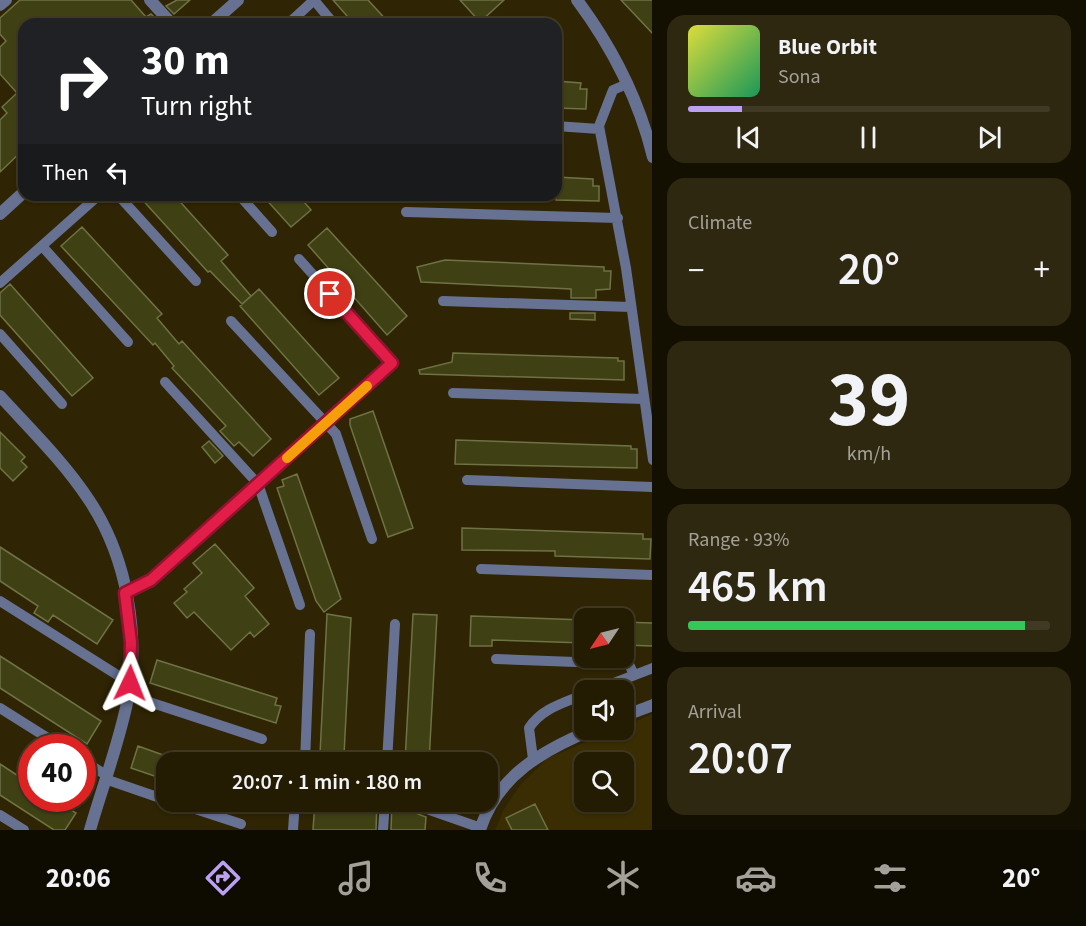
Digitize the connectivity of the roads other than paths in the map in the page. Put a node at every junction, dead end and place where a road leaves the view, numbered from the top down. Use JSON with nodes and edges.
{"nodes":[{"id":1,"x":6,"y":0,"type":"edge"},
{"id":2,"x":150,"y":0,"type":"edge"},
{"id":3,"x":238,"y":0,"type":"edge"},
{"id":4,"x":314,"y":0,"type":"edge"},
{"id":5,"x":577,"y":0,"type":"edge"},
{"id":6,"x":0,"y":5,"type":"edge"},
{"id":7,"x":166,"y":18,"type":"edge"},
{"id":8,"x":218,"y":18,"type":"edge"},
{"id":9,"x":294,"y":18,"type":"edge"},
{"id":10,"x":329,"y":18,"type":"edge"},
{"id":11,"x":627,"y":84,"type":"junction"},
{"id":12,"x":562,"y":126,"type":"edge"},
{"id":13,"x":599,"y":129,"type":"junction"},
{"id":14,"x":652,"y":157,"type":"edge"},
{"id":15,"x":18,"y":198,"type":"edge"},
{"id":16,"x":92,"y":201,"type":"edge"},
{"id":17,"x":123,"y":201,"type":"edge"},
{"id":18,"x":244,"y":201,"type":"edge"},
{"id":19,"x":406,"y":212,"type":"dead end"},
{"id":20,"x":0,"y":214,"type":"edge"},
{"id":21,"x":618,"y":218,"type":"junction"},
{"id":22,"x":272,"y":232,"type":"dead end"},
{"id":23,"x":42,"y":246,"type":"junction"},
{"id":24,"x":299,"y":259,"type":"dead end"},
{"id":25,"x":196,"y":281,"type":"dead end"},
{"id":26,"x":0,"y":283,"type":"edge"},
{"id":27,"x":443,"y":301,"type":"dead end"},
{"id":28,"x":631,"y":307,"type":"junction"},
{"id":29,"x":231,"y":321,"type":"dead end"},
{"id":30,"x":0,"y":334,"type":"edge"},
{"id":31,"x":128,"y":342,"type":"dead end"},
{"id":32,"x":165,"y":382,"type":"dead end"},
{"id":33,"x":453,"y":393,"type":"dead end"},
{"id":34,"x":0,"y":396,"type":"edge"},
{"id":35,"x":643,"y":399,"type":"junction"},
{"id":36,"x":62,"y":404,"type":"dead end"},
{"id":37,"x":324,"y":424,"type":"junction"},
{"id":38,"x":652,"y":460,"type":"edge"},
{"id":39,"x":467,"y":480,"type":"dead end"},
{"id":40,"x":258,"y":484,"type":"junction"},
{"id":41,"x":652,"y":487,"type":"edge"},
{"id":42,"x":372,"y":539,"type":"dead end"},
{"id":43,"x":482,"y":568,"type":"dead end"},
{"id":44,"x":652,"y":574,"type":"edge"},
{"id":45,"x":125,"y":593,"type":"junction"},
{"id":46,"x":0,"y":601,"type":"edge"},
{"id":47,"x":300,"y":605,"type":"dead end"},
{"id":48,"x":395,"y":624,"type":"dead end"},
{"id":49,"x":310,"y":634,"type":"dead end"},
{"id":50,"x":496,"y":659,"type":"dead end"},
{"id":51,"x":652,"y":668,"type":"edge"},
{"id":52,"x":634,"y":675,"type":"junction"},
{"id":53,"x":621,"y":680,"type":"edge"},
{"id":54,"x":129,"y":689,"type":"junction"},
{"id":55,"x":574,"y":699,"type":"edge"},
{"id":56,"x":652,"y":705,"type":"edge"},
{"id":57,"x":0,"y":708,"type":"edge"},
{"id":58,"x":634,"y":712,"type":"edge"},
{"id":59,"x":41,"y":734,"type":"edge"},
{"id":60,"x":262,"y":739,"type":"dead end"},
{"id":61,"x":574,"y":739,"type":"edge"},
{"id":62,"x":305,"y":752,"type":"edge"},
{"id":63,"x":388,"y":752,"type":"edge"},
{"id":64,"x":533,"y":759,"type":"junction"},
{"id":65,"x":96,"y":770,"type":"edge"},
{"id":66,"x":105,"y":777,"type":"junction"},
{"id":67,"x":156,"y":795,"type":"edge"},
{"id":68,"x":205,"y":812,"type":"edge"},
{"id":69,"x":294,"y":812,"type":"edge"},
{"id":70,"x":384,"y":812,"type":"edge"},
{"id":71,"x":434,"y":812,"type":"edge"},
{"id":72,"x":0,"y":815,"type":"edge"},
{"id":73,"x":241,"y":824,"type":"dead end"},
{"id":74,"x":481,"y":829,"type":"edge"},
{"id":75,"x":24,"y":830,"type":"edge"},
{"id":76,"x":90,"y":830,"type":"edge"},
{"id":77,"x":293,"y":830,"type":"edge"},
{"id":78,"x":383,"y":830,"type":"edge"}],
"edges":[{"from":1,"to":6,"type":"street"},
{"from":2,"to":7,"type":"street"},
{"from":3,"to":8,"type":"street"},
{"from":4,"to":9,"type":"lane"},
{"from":4,"to":10,"type":"lane"},
{"from":5,"to":11,"type":"street"},
{"from":11,"to":13,"type":"lane"},
{"from":11,"to":14,"type":"street"},
{"from":12,"to":13,"type":"lane"},
{"from":13,"to":21,"type":"lane"},
{"from":15,"to":20,"type":"street"},
{"from":16,"to":23,"type":"lane"},
{"from":17,"to":25,"type":"lane"},
{"from":18,"to":22,"type":"lane"},
{"from":19,"to":21,"type":"lane"},
{"from":21,"to":28,"type":"lane"},
{"from":23,"to":26,"type":"lane"},
{"from":23,"to":31,"type":"lane"},
{"from":24,"to":37,"type":"lane"},
{"from":27,"to":28,"type":"lane"},
{"from":28,"to":35,"type":"lane"},
{"from":29,"to":37,"type":"lane"},
{"from":30,"to":36,"type":"lane"},
{"from":32,"to":40,"type":"lane"},
{"from":33,"to":35,"type":"lane"},
{"from":34,"to":45,"type":"street"},
{"from":35,"to":38,"type":"lane"},
{"from":37,"to":40,"type":"lane"},
{"from":37,"to":42,"type":"lane"},
{"from":39,"to":41,"type":"lane"},
{"from":40,"to":45,"type":"lane"},
{"from":40,"to":47,"type":"lane"},
{"from":43,"to":44,"type":"lane"},
{"from":45,"to":54,"type":"street"},
{"from":46,"to":54,"type":"lane"},
{"from":48,"to":63,"type":"lane"},
{"from":49,"to":62,"type":"lane"},
{"from":50,"to":52,"type":"lane"},
{"from":51,"to":52,"type":"lane"},
{"from":52,"to":53,"type":"lane"},
{"from":54,"to":60,"type":"lane"},
{"from":54,"to":66,"type":"street"},
{"from":55,"to":64,"type":"lane"},
{"from":56,"to":58,"type":"street"},
{"from":57,"to":59,"type":"lane"},
{"from":61,"to":64,"type":"street"},
{"from":64,"to":74,"type":"street"},
{"from":65,"to":66,"type":"lane"},
{"from":66,"to":67,"type":"lane"},
{"from":66,"to":76,"type":"street"},
{"from":68,"to":73,"type":"lane"},
{"from":69,"to":77,"type":"lane"},
{"from":70,"to":78,"type":"lane"},
{"from":71,"to":74,"type":"lane"},
{"from":72,"to":75,"type":"lane"}]}
